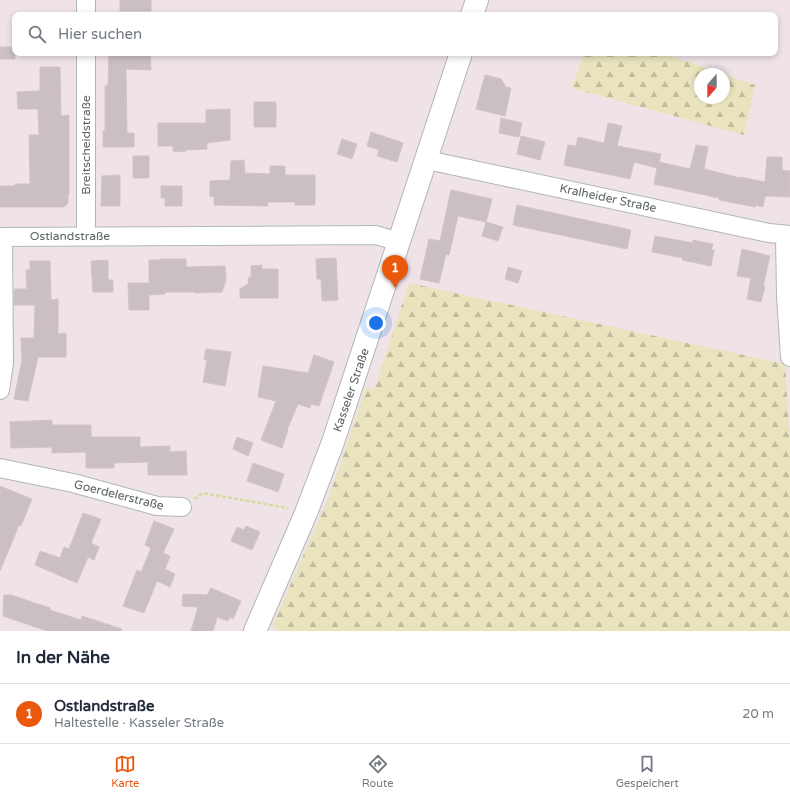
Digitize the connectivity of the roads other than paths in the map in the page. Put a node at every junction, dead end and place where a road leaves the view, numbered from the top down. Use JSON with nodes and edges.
{"nodes":[{"id":1,"x":86,"y":0,"type":"edge"},
{"id":2,"x":477,"y":0,"type":"edge"},
{"id":3,"x":86,"y":12,"type":"edge"},
{"id":4,"x":473,"y":12,"type":"edge"},
{"id":5,"x":86,"y":56,"type":"edge"},
{"id":6,"x":460,"y":56,"type":"edge"},
{"id":7,"x":427,"y":160,"type":"junction"},
{"id":8,"x":788,"y":235,"type":"edge"},
{"id":9,"x":86,"y":236,"type":"junction"},
{"id":10,"x":1,"y":237,"type":"edge"},
{"id":11,"x":399,"y":242,"type":"junction"},
{"id":12,"x":790,"y":357,"type":"edge"},
{"id":13,"x":0,"y":390,"type":"edge"},
{"id":14,"x":0,"y":468,"type":"edge"},
{"id":15,"x":182,"y":507,"type":"road end"},
{"id":16,"x":255,"y":631,"type":"edge"}],
"edges":[{"from":1,"to":3,"type":"street"},
{"from":2,"to":4,"type":"street"},
{"from":5,"to":9,"type":"street","name":"Breitscheidstraße"},
{"from":6,"to":7,"type":"street","name":"Kasseler Straße"},
{"from":7,"to":8,"type":"street","name":"Kralheider Straße"},
{"from":7,"to":11,"type":"street","name":"Kasseler Straße"},
{"from":8,"to":12,"type":"street"},
{"from":9,"to":10,"type":"street","name":"Ostlandstraße"},
{"from":9,"to":11,"type":"street","name":"Ostlandstraße"},
{"from":10,"to":13,"type":"street","name":"Ostlandstraße"},
{"from":11,"to":16,"type":"street","name":"Kasseler Straße"},
{"from":14,"to":15,"type":"street","name":"Goerdelerstraße"}]}
